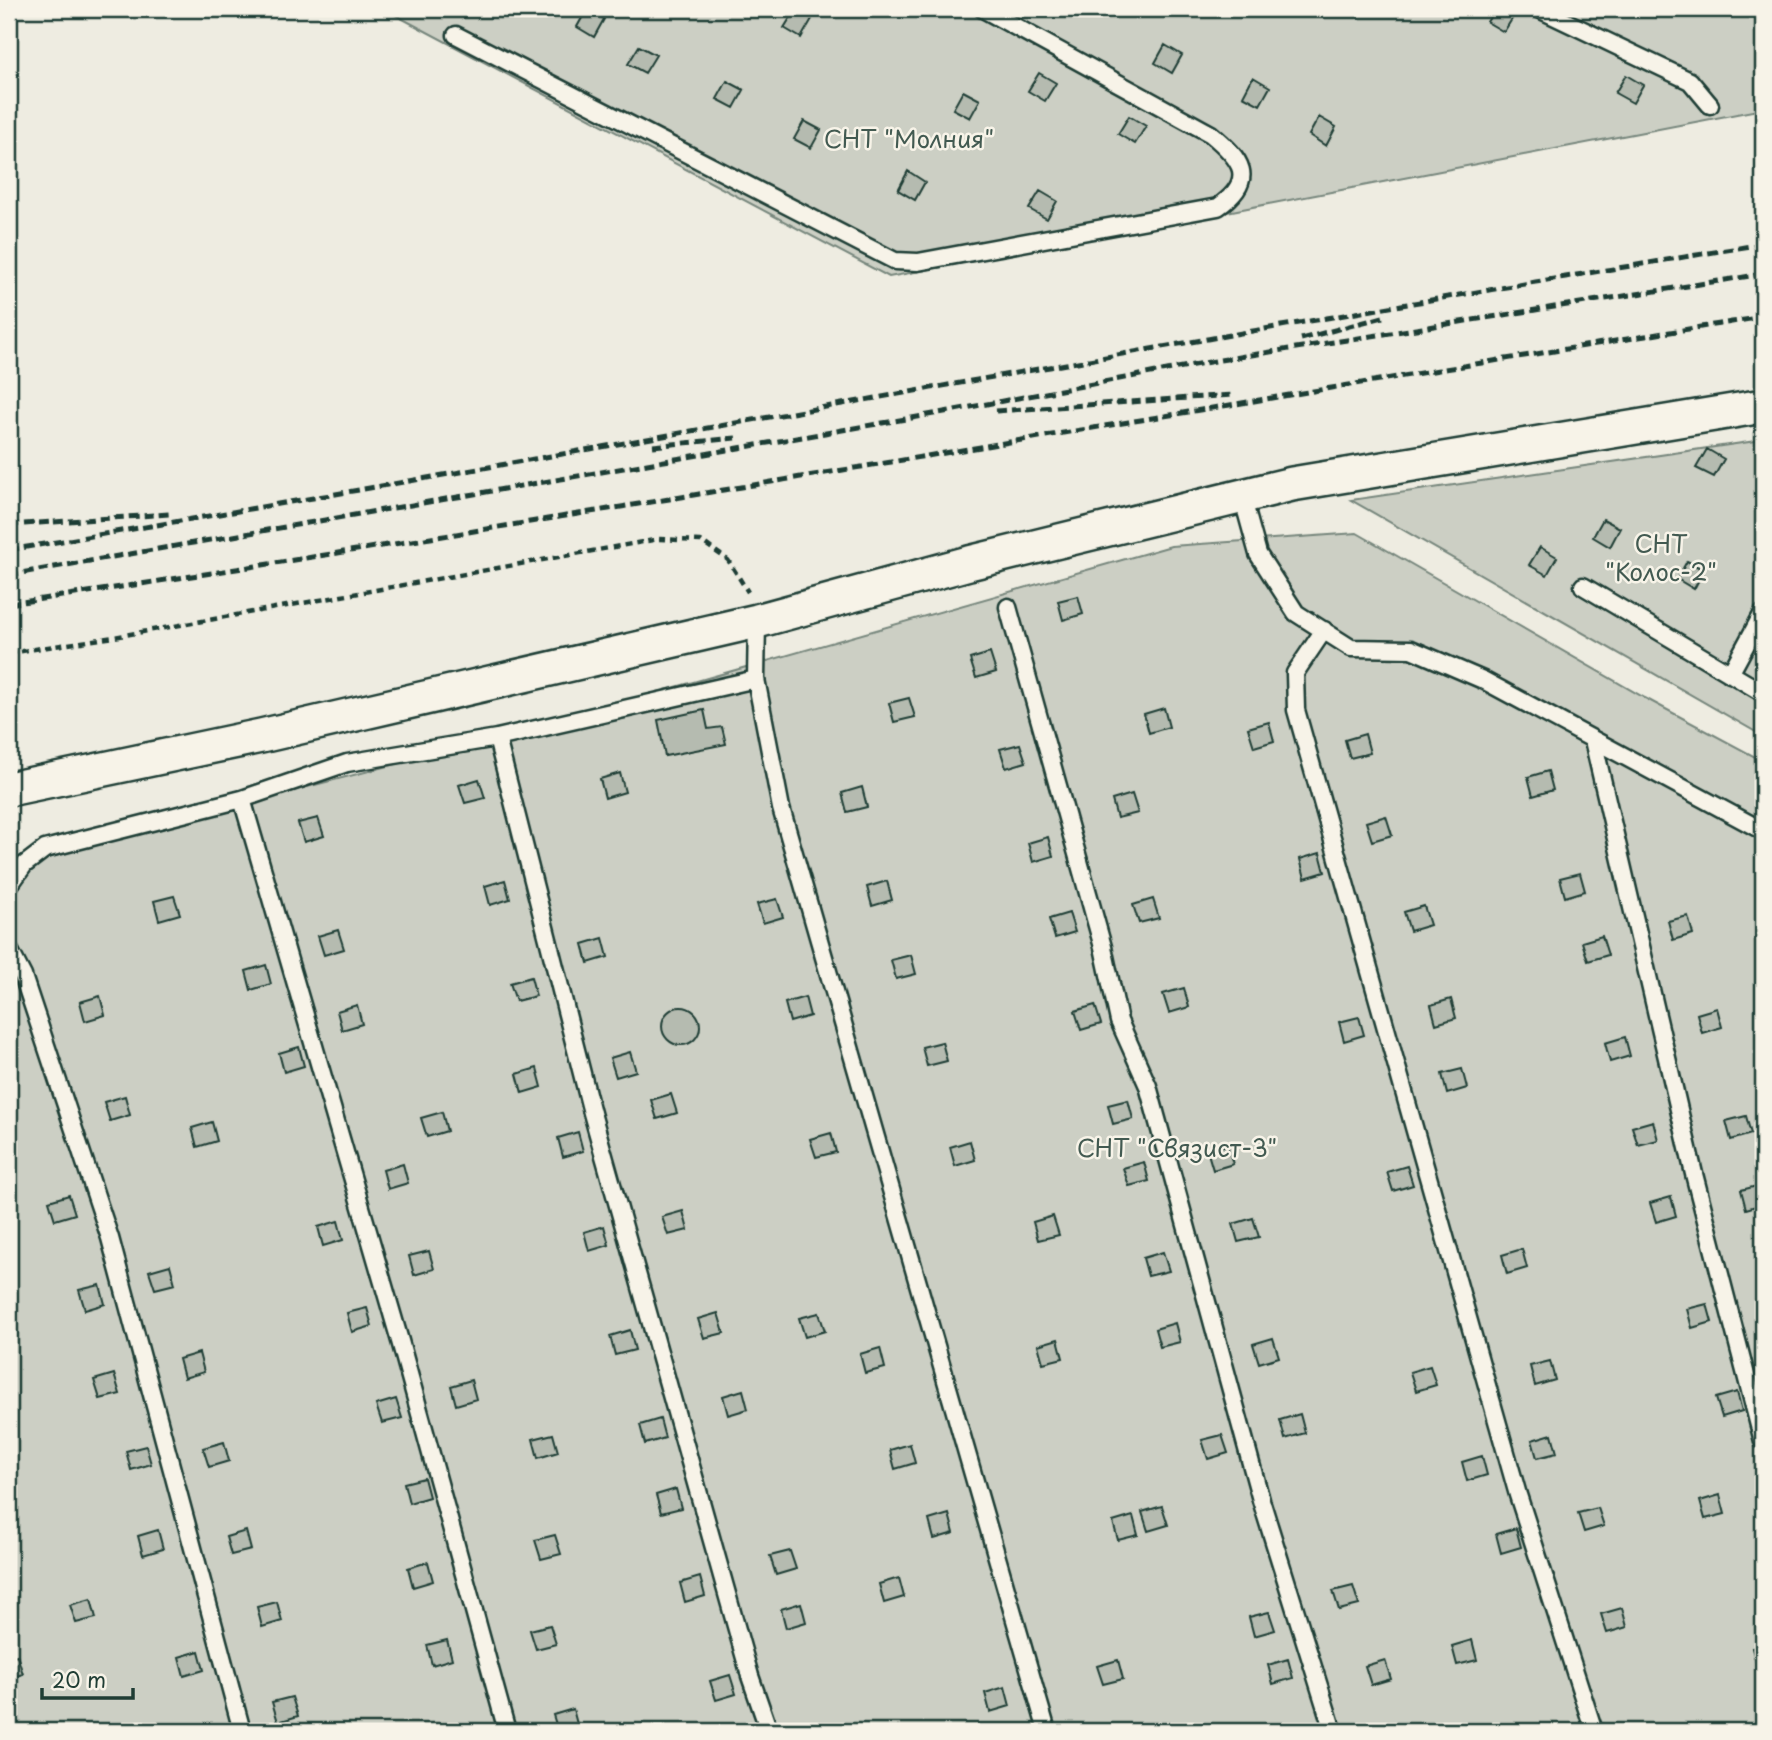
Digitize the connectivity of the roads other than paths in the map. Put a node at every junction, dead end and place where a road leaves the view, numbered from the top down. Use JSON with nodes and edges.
{"nodes":[{"id":1,"x":984,"y":9,"type":"edge"},
{"id":2,"x":1539,"y":9,"type":"edge"},
{"id":3,"x":456,"y":35,"type":"dead end"},
{"id":4,"x":1710,"y":104,"type":"dead end"},
{"id":5,"x":1763,"y":406,"type":"edge"},
{"id":6,"x":1242,"y":496,"type":"junction"},
{"id":7,"x":1583,"y":586,"type":"dead end"},
{"id":8,"x":1008,"y":607,"type":"dead end"},
{"id":9,"x":1763,"y":613,"type":"edge"},
{"id":10,"x":757,"y":621,"type":"junction"},
{"id":11,"x":1324,"y":630,"type":"junction"},
{"id":12,"x":1730,"y":674,"type":"junction"},
{"id":13,"x":755,"y":679,"type":"junction"},
{"id":14,"x":1763,"y":693,"type":"edge"},
{"id":15,"x":497,"y":738,"type":"junction"},
{"id":16,"x":1593,"y":740,"type":"junction"},
{"id":17,"x":9,"y":789,"type":"edge"},
{"id":18,"x":242,"y":799,"type":"junction"},
{"id":19,"x":1763,"y":831,"type":"edge"},
{"id":20,"x":9,"y":886,"type":"edge"},
{"id":21,"x":9,"y":948,"type":"edge"},
{"id":22,"x":1763,"y":1441,"type":"edge"},
{"id":23,"x":242,"y":1731,"type":"edge"},
{"id":24,"x":507,"y":1731,"type":"edge"},
{"id":25,"x":769,"y":1731,"type":"edge"},
{"id":26,"x":1047,"y":1731,"type":"edge"},
{"id":27,"x":1333,"y":1731,"type":"edge"},
{"id":28,"x":1594,"y":1731,"type":"edge"}],
"edges":[{"from":1,"to":3,"type":"lane"},
{"from":2,"to":4,"type":"lane"},
{"from":5,"to":6,"type":"street"},
{"from":6,"to":10,"type":"street"},
{"from":6,"to":11,"type":"lane"},
{"from":7,"to":12,"type":"lane"},
{"from":8,"to":27,"type":"lane"},
{"from":9,"to":12,"type":"lane"},
{"from":10,"to":13,"type":"lane"},
{"from":10,"to":17,"type":"street"},
{"from":11,"to":16,"type":"lane"},
{"from":11,"to":28,"type":"lane"},
{"from":12,"to":14,"type":"lane"},
{"from":13,"to":15,"type":"lane"},
{"from":13,"to":26,"type":"lane"},
{"from":15,"to":18,"type":"lane"},
{"from":15,"to":25,"type":"lane"},
{"from":16,"to":19,"type":"lane"},
{"from":16,"to":22,"type":"lane"},
{"from":18,"to":20,"type":"lane"},
{"from":18,"to":24,"type":"lane"},
{"from":21,"to":23,"type":"lane"}]}
